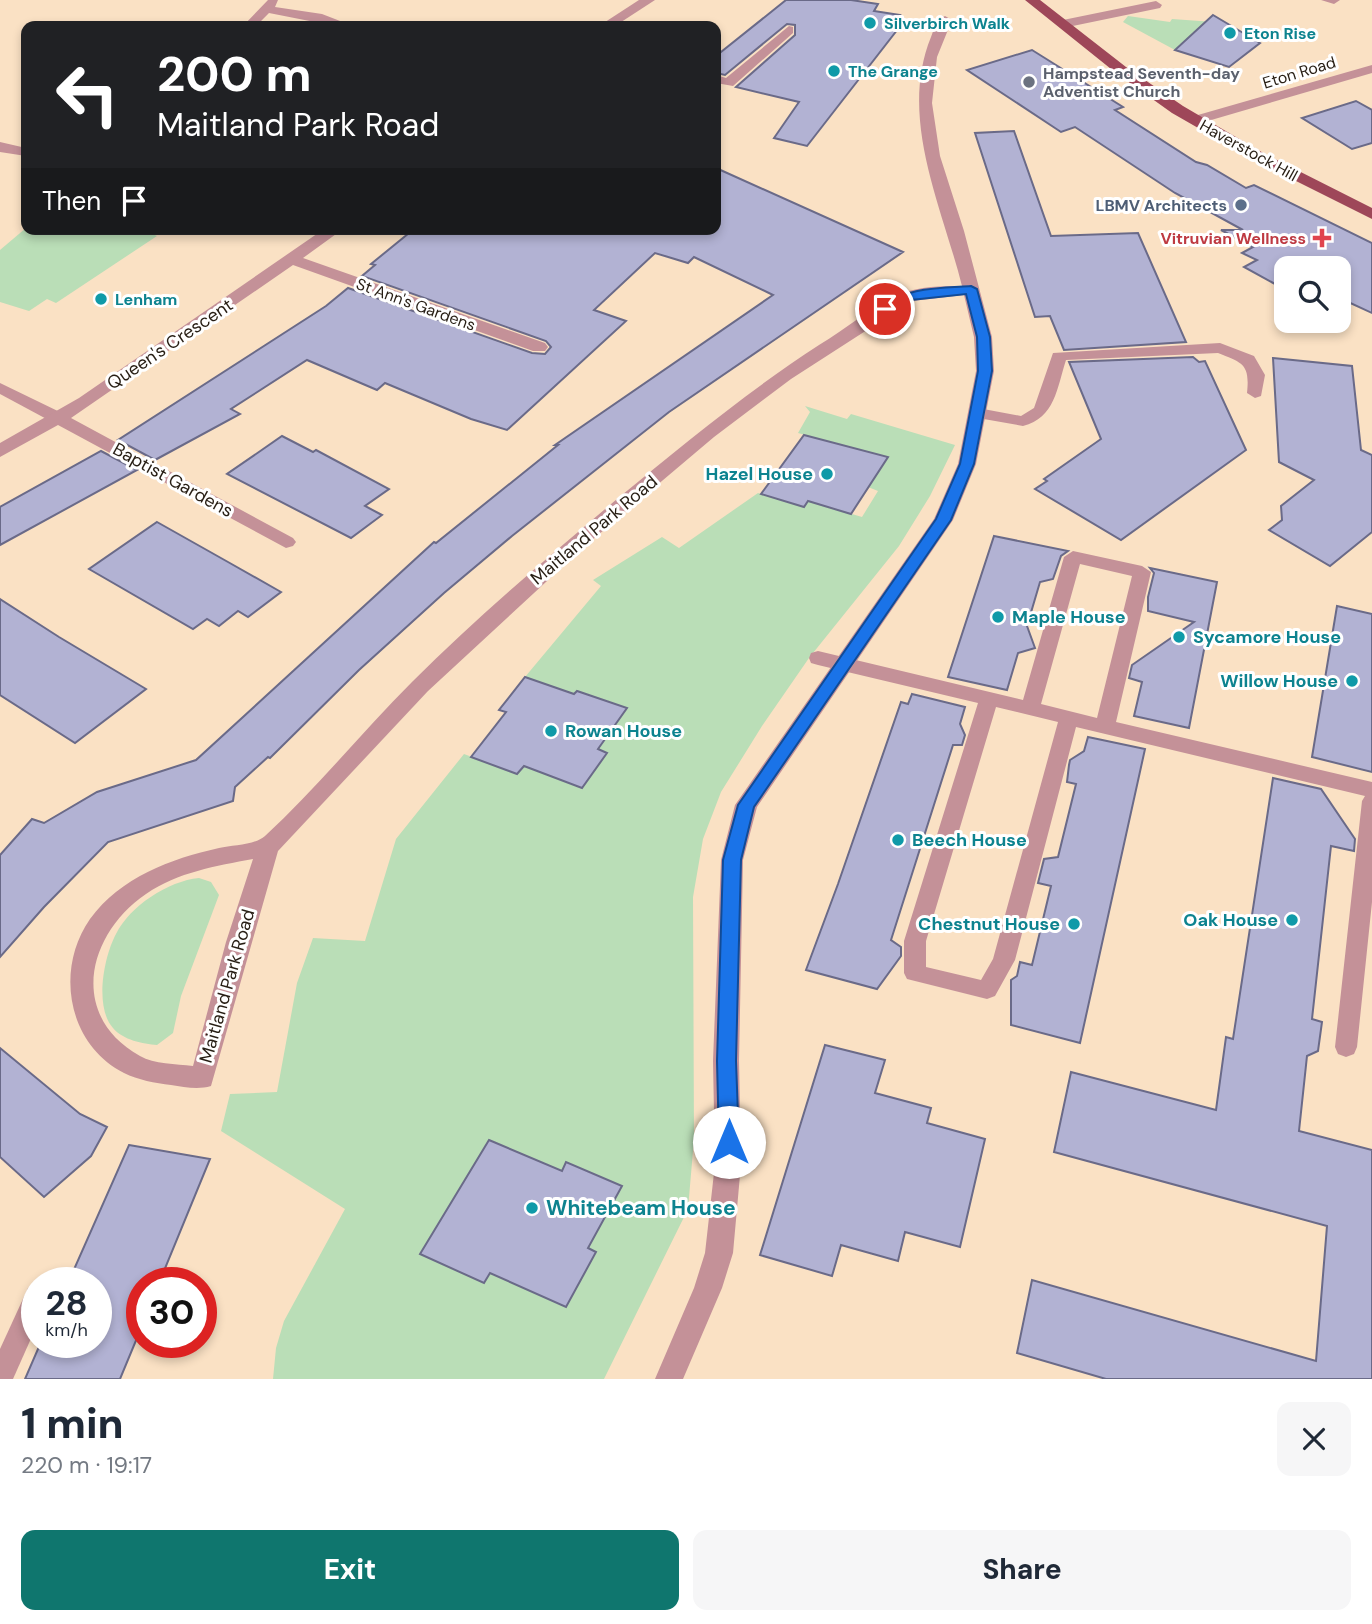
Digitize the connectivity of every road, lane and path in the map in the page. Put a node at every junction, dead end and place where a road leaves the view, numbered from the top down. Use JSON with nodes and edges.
{"nodes":[{"id":1,"x":648,"y":0,"type":"edge"},
{"id":2,"x":1032,"y":0,"type":"edge"},
{"id":3,"x":1327,"y":0,"type":"edge"},
{"id":4,"x":1334,"y":0,"type":"edge"},
{"id":5,"x":271,"y":5,"type":"edge"},
{"id":6,"x":1156,"y":5,"type":"dead end"},
{"id":7,"x":945,"y":20,"type":"dead end"},
{"id":8,"x":254,"y":21,"type":"edge"},
{"id":9,"x":332,"y":21,"type":"edge"},
{"id":10,"x":614,"y":21,"type":"edge"},
{"id":11,"x":1063,"y":23,"type":"junction"},
{"id":12,"x":789,"y":30,"type":"dead end"},
{"id":13,"x":1372,"y":69,"type":"edge"},
{"id":14,"x":721,"y":81,"type":"edge"},
{"id":15,"x":1196,"y":120,"type":"junction"},
{"id":16,"x":0,"y":147,"type":"edge"},
{"id":17,"x":21,"y":151,"type":"edge"},
{"id":18,"x":1372,"y":214,"type":"edge"},
{"id":19,"x":327,"y":235,"type":"edge"},
{"id":20,"x":293,"y":260,"type":"junction"},
{"id":21,"x":971,"y":289,"type":"junction"},
{"id":22,"x":539,"y":347,"type":"dead end"},
{"id":23,"x":0,"y":388,"type":"edge"},
{"id":24,"x":1255,"y":393,"type":"dead end"},
{"id":25,"x":978,"y":413,"type":"junction"},
{"id":26,"x":60,"y":419,"type":"junction"},
{"id":27,"x":0,"y":451,"type":"edge"},
{"id":28,"x":286,"y":542,"type":"dead end"},
{"id":29,"x":818,"y":658,"type":"dead end"},
{"id":30,"x":842,"y":664,"type":"junction"},
{"id":31,"x":989,"y":699,"type":"junction"},
{"id":32,"x":1030,"y":709,"type":"junction"},
{"id":33,"x":1069,"y":718,"type":"junction"},
{"id":34,"x":1105,"y":727,"type":"junction"},
{"id":35,"x":1372,"y":790,"type":"edge"},
{"id":36,"x":1372,"y":801,"type":"edge"},
{"id":37,"x":268,"y":847,"type":"junction"},
{"id":38,"x":1346,"y":1047,"type":"dead end"},
{"id":39,"x":21,"y":1331,"type":"edge"},
{"id":40,"x":0,"y":1378,"type":"edge"},
{"id":41,"x":669,"y":1379,"type":"edge"}],
"edges":[{"from":1,"to":10,"type":"street"},
{"from":2,"to":11,"type":"main road","name":"Haverstock Hill"},
{"from":3,"to":4,"type":"lane"},
{"from":5,"to":8,"type":"lane"},
{"from":5,"to":9,"type":"lane"},
{"from":6,"to":11,"type":"lane"},
{"from":7,"to":21,"type":"street"},
{"from":11,"to":15,"type":"main road","name":"Haverstock Hill"},
{"from":12,"to":14,"type":"lane"},
{"from":13,"to":15,"type":"street","name":"Eton Road"},
{"from":15,"to":18,"type":"main road","name":"Haverstock Hill"},
{"from":16,"to":17,"type":"street"},
{"from":19,"to":20,"type":"street","name":"Queen's Crescent"},
{"from":20,"to":22,"type":"street","name":"St Ann's Gardens"},
{"from":20,"to":26,"type":"street","name":"Queen's Crescent"},
{"from":21,"to":25,"type":"street"},
{"from":21,"to":37,"type":"street","name":"Maitland Park Road"},
{"from":23,"to":26,"type":"lane"},
{"from":24,"to":25,"type":"lane"},
{"from":25,"to":30,"type":"street"},
{"from":26,"to":27,"type":"street","name":"Queen's Crescent"},
{"from":26,"to":28,"type":"street","name":"Baptist Gardens"},
{"from":29,"to":30,"type":"lane"},
{"from":30,"to":31,"type":"lane"},
{"from":30,"to":41,"type":"street"},
{"from":31,"to":32,"type":"lane"},
{"from":31,"to":33,"type":"lane"},
{"from":32,"to":33,"type":"lane"},
{"from":32,"to":34,"type":"lane"},
{"from":33,"to":34,"type":"lane"},
{"from":34,"to":35,"type":"lane"},
{"from":36,"to":38,"type":"lane"},
{"from":37,"to":37,"type":"street","name":"Maitland Park Road"},
{"from":39,"to":40,"type":"lane"}]}
